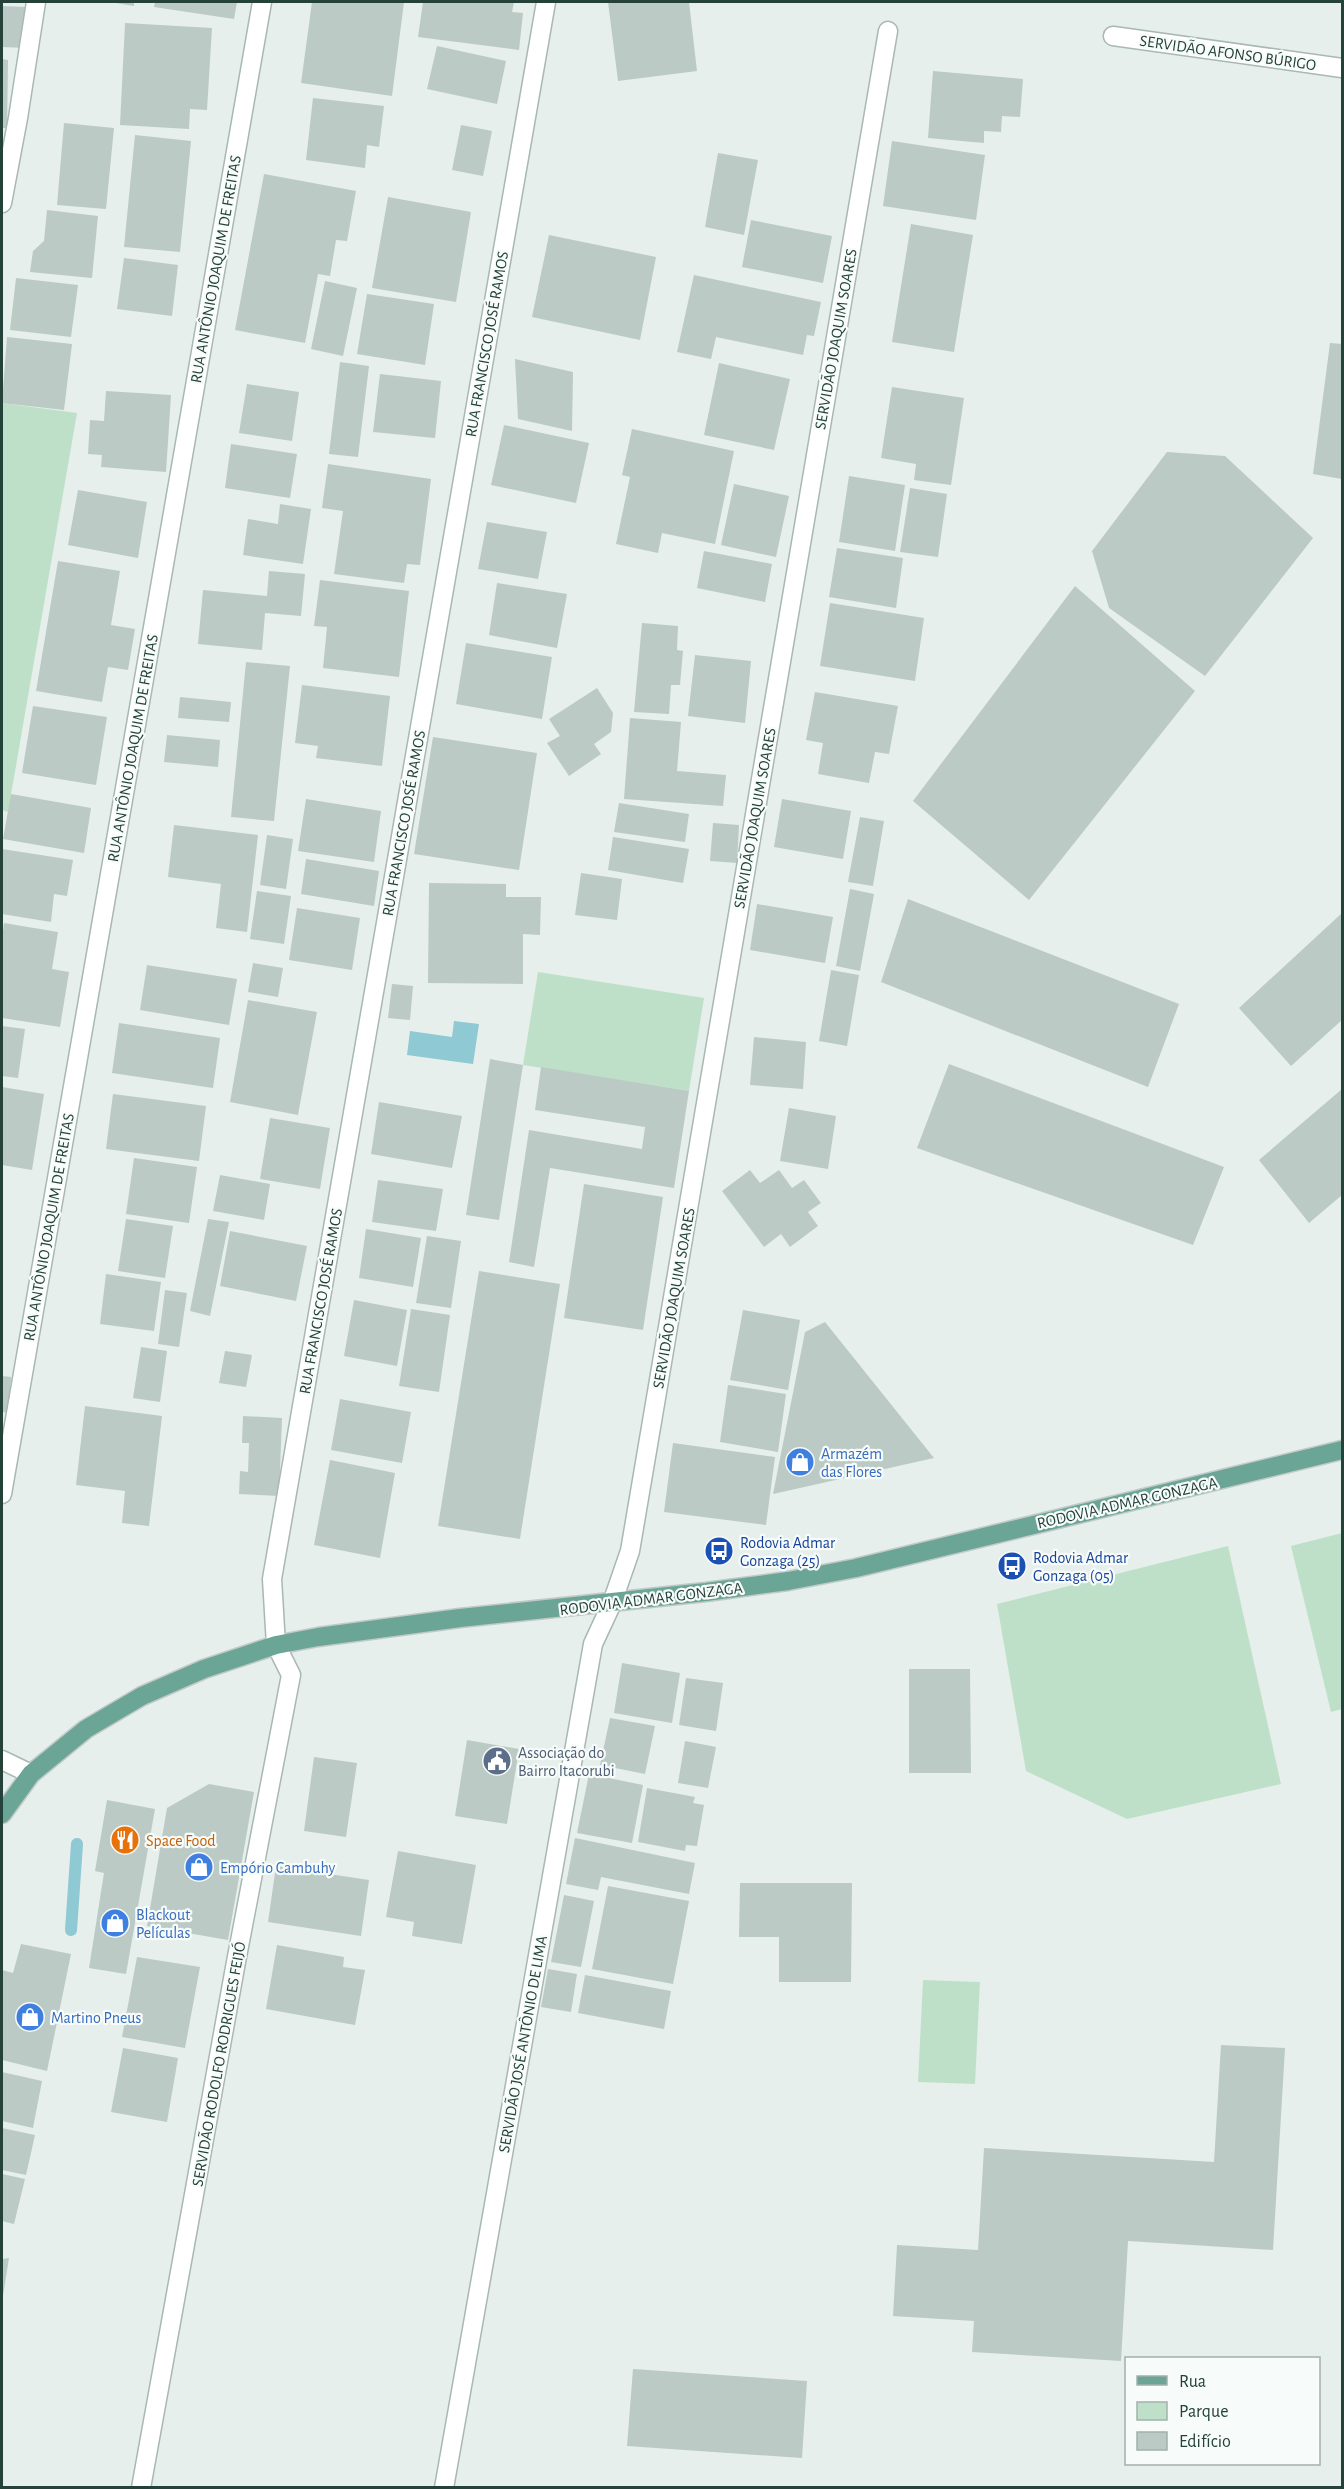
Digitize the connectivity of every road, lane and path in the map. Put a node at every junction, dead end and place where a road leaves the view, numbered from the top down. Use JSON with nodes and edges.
{"nodes":[{"id":1,"x":36,"y":2,"type":"edge"},
{"id":2,"x":261,"y":2,"type":"edge"},
{"id":3,"x":546,"y":2,"type":"edge"},
{"id":4,"x":888,"y":31,"type":"dead end"},
{"id":5,"x":1113,"y":36,"type":"dead end"},
{"id":6,"x":1342,"y":68,"type":"edge"},
{"id":7,"x":2,"y":203,"type":"edge"},
{"id":8,"x":1342,"y":1450,"type":"edge"},
{"id":9,"x":2,"y":1494,"type":"edge"},
{"id":10,"x":612,"y":1603,"type":"junction"},
{"id":11,"x":276,"y":1645,"type":"junction"},
{"id":12,"x":2,"y":1760,"type":"edge"},
{"id":13,"x":31,"y":1774,"type":"junction"},
{"id":14,"x":2,"y":1814,"type":"edge"},
{"id":15,"x":141,"y":2487,"type":"edge"},
{"id":16,"x":444,"y":2487,"type":"edge"}],
"edges":[{"from":1,"to":7,"type":"street"},
{"from":2,"to":9,"type":"street","name":"RUA ANTÔNIO JOAQUIM DE FREITAS"},
{"from":3,"to":11,"type":"street","name":"RUA FRANCISCO JOSÉ RAMOS"},
{"from":4,"to":10,"type":"street","name":"SERVIDÃO JOAQUIM SOARES"},
{"from":5,"to":6,"type":"street","name":"SERVIDÃO AFONSO BÚRIGO"},
{"from":8,"to":10,"type":"main road","name":"RODOVIA ADMAR GONZAGA"},
{"from":10,"to":11,"type":"main road","name":"RODOVIA ADMAR GONZAGA"},
{"from":10,"to":16,"type":"street","name":"SERVIDÃO JOSÉ ANTÔNIO DE LIMA"},
{"from":11,"to":13,"type":"main road","name":"RODOVIA ADMAR GONZAGA"},
{"from":11,"to":15,"type":"street","name":"SERVIDÃO RODOLFO RODRIGUES FEIJÓ"},
{"from":12,"to":13,"type":"street"},
{"from":13,"to":14,"type":"main road","name":"RODOVIA ADMAR GONZAGA"}]}
